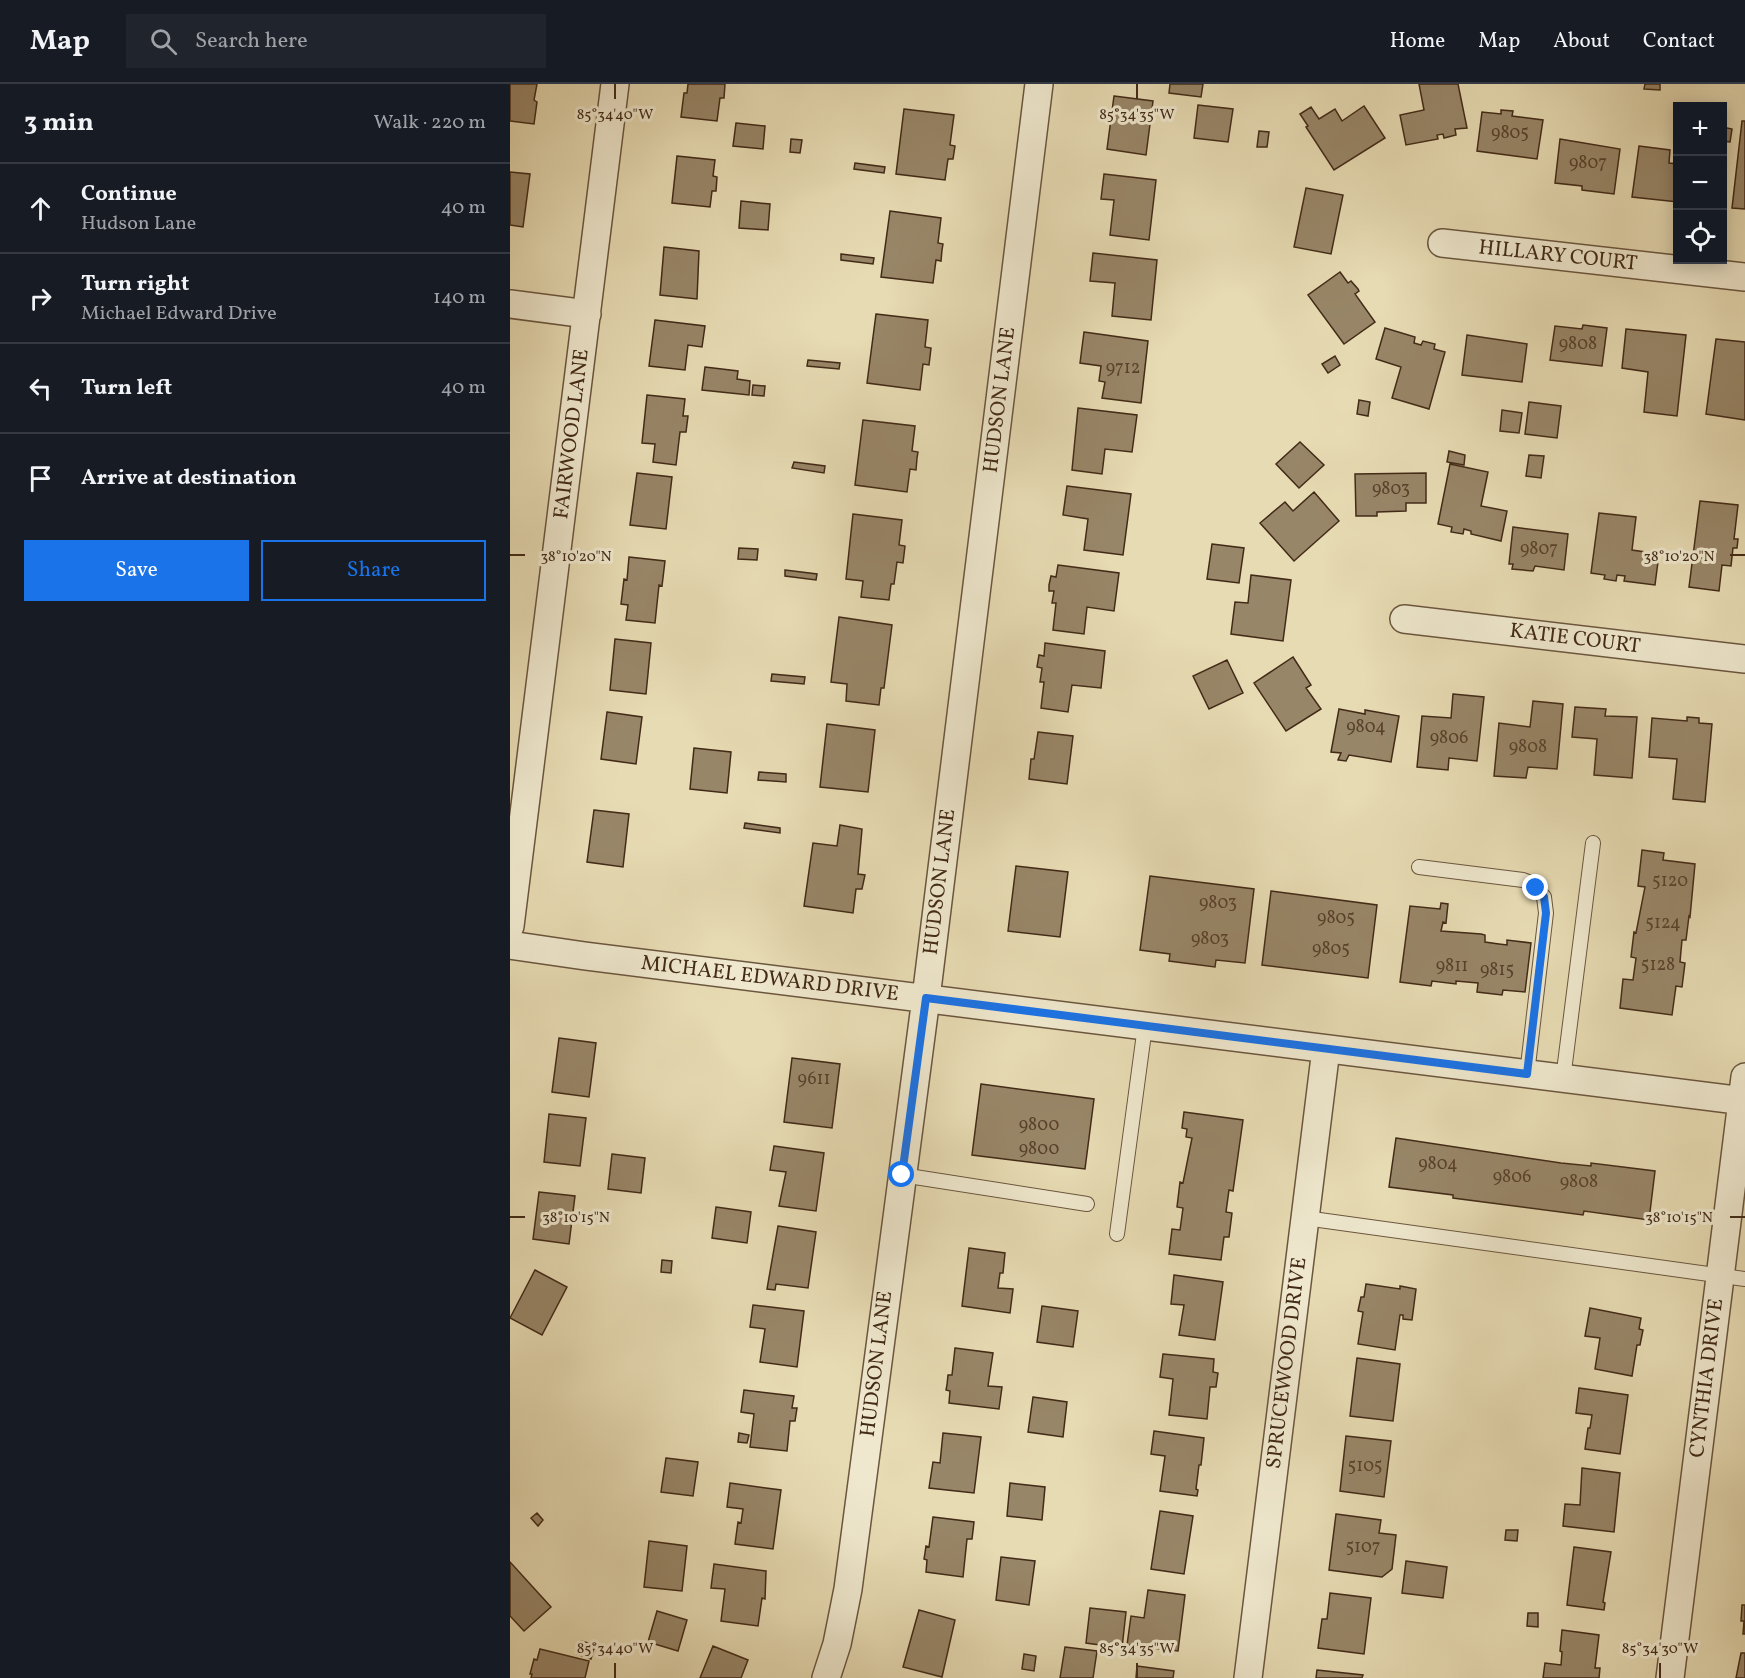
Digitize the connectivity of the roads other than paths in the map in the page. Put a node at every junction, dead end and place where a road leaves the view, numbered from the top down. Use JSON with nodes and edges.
{"nodes":[{"id":1,"x":615,"y":84,"type":"edge"},
{"id":2,"x":1039,"y":84,"type":"edge"},
{"id":3,"x":1442,"y":243,"type":"dead end"},
{"id":4,"x":1745,"y":277,"type":"edge"},
{"id":5,"x":510,"y":304,"type":"edge"},
{"id":6,"x":587,"y":314,"type":"junction"},
{"id":7,"x":1404,"y":619,"type":"dead end"},
{"id":8,"x":1745,"y":659,"type":"edge"},
{"id":9,"x":1593,"y":843,"type":"dead end"},
{"id":10,"x":1419,"y":867,"type":"dead end"},
{"id":11,"x":510,"y":926,"type":"edge"},
{"id":12,"x":510,"y":945,"type":"edge"},
{"id":13,"x":926,"y":998,"type":"junction"},
{"id":14,"x":1145,"y":1026,"type":"junction"},
{"id":15,"x":1326,"y":1049,"type":"junction"},
{"id":16,"x":1527,"y":1074,"type":"junction"},
{"id":17,"x":1563,"y":1079,"type":"junction"},
{"id":18,"x":1744,"y":1093,"type":"edge"},
{"id":19,"x":902,"y":1175,"type":"junction"},
{"id":20,"x":1087,"y":1204,"type":"dead end"},
{"id":21,"x":1305,"y":1218,"type":"junction"},
{"id":22,"x":1117,"y":1234,"type":"dead end"},
{"id":23,"x":1733,"y":1278,"type":"edge"},
{"id":24,"x":826,"y":1678,"type":"edge"},
{"id":25,"x":1248,"y":1678,"type":"edge"},
{"id":26,"x":1670,"y":1678,"type":"edge"}],
"edges":[{"from":1,"to":6,"type":"street","name":"FAIRWOOD LANE"},
{"from":2,"to":13,"type":"street","name":"HUDSON LANE"},
{"from":3,"to":4,"type":"street","name":"HILLARY COURT"},
{"from":5,"to":6,"type":"street"},
{"from":6,"to":11,"type":"street","name":"FAIRWOOD LANE"},
{"from":7,"to":8,"type":"street","name":"KATIE COURT"},
{"from":9,"to":17,"type":"lane"},
{"from":10,"to":16,"type":"lane"},
{"from":12,"to":13,"type":"street","name":"MICHAEL EDWARD DRIVE"},
{"from":13,"to":14,"type":"street","name":"MICHAEL EDWARD DRIVE"},
{"from":13,"to":19,"type":"street","name":"HUDSON LANE"},
{"from":14,"to":15,"type":"street","name":"MICHAEL EDWARD DRIVE"},
{"from":14,"to":22,"type":"lane"},
{"from":15,"to":16,"type":"street","name":"MICHAEL EDWARD DRIVE"},
{"from":15,"to":21,"type":"street","name":"SPRUCEWOOD DRIVE"},
{"from":16,"to":17,"type":"street","name":"MICHAEL EDWARD DRIVE"},
{"from":17,"to":18,"type":"street","name":"MICHAEL EDWARD DRIVE"},
{"from":18,"to":23,"type":"street","name":"CYNTHIA DRIVE"},
{"from":19,"to":20,"type":"lane"},
{"from":19,"to":24,"type":"street","name":"HUDSON LANE"},
{"from":21,"to":23,"type":"lane"},
{"from":21,"to":25,"type":"street","name":"SPRUCEWOOD DRIVE"},
{"from":23,"to":26,"type":"street","name":"CYNTHIA DRIVE"}]}
